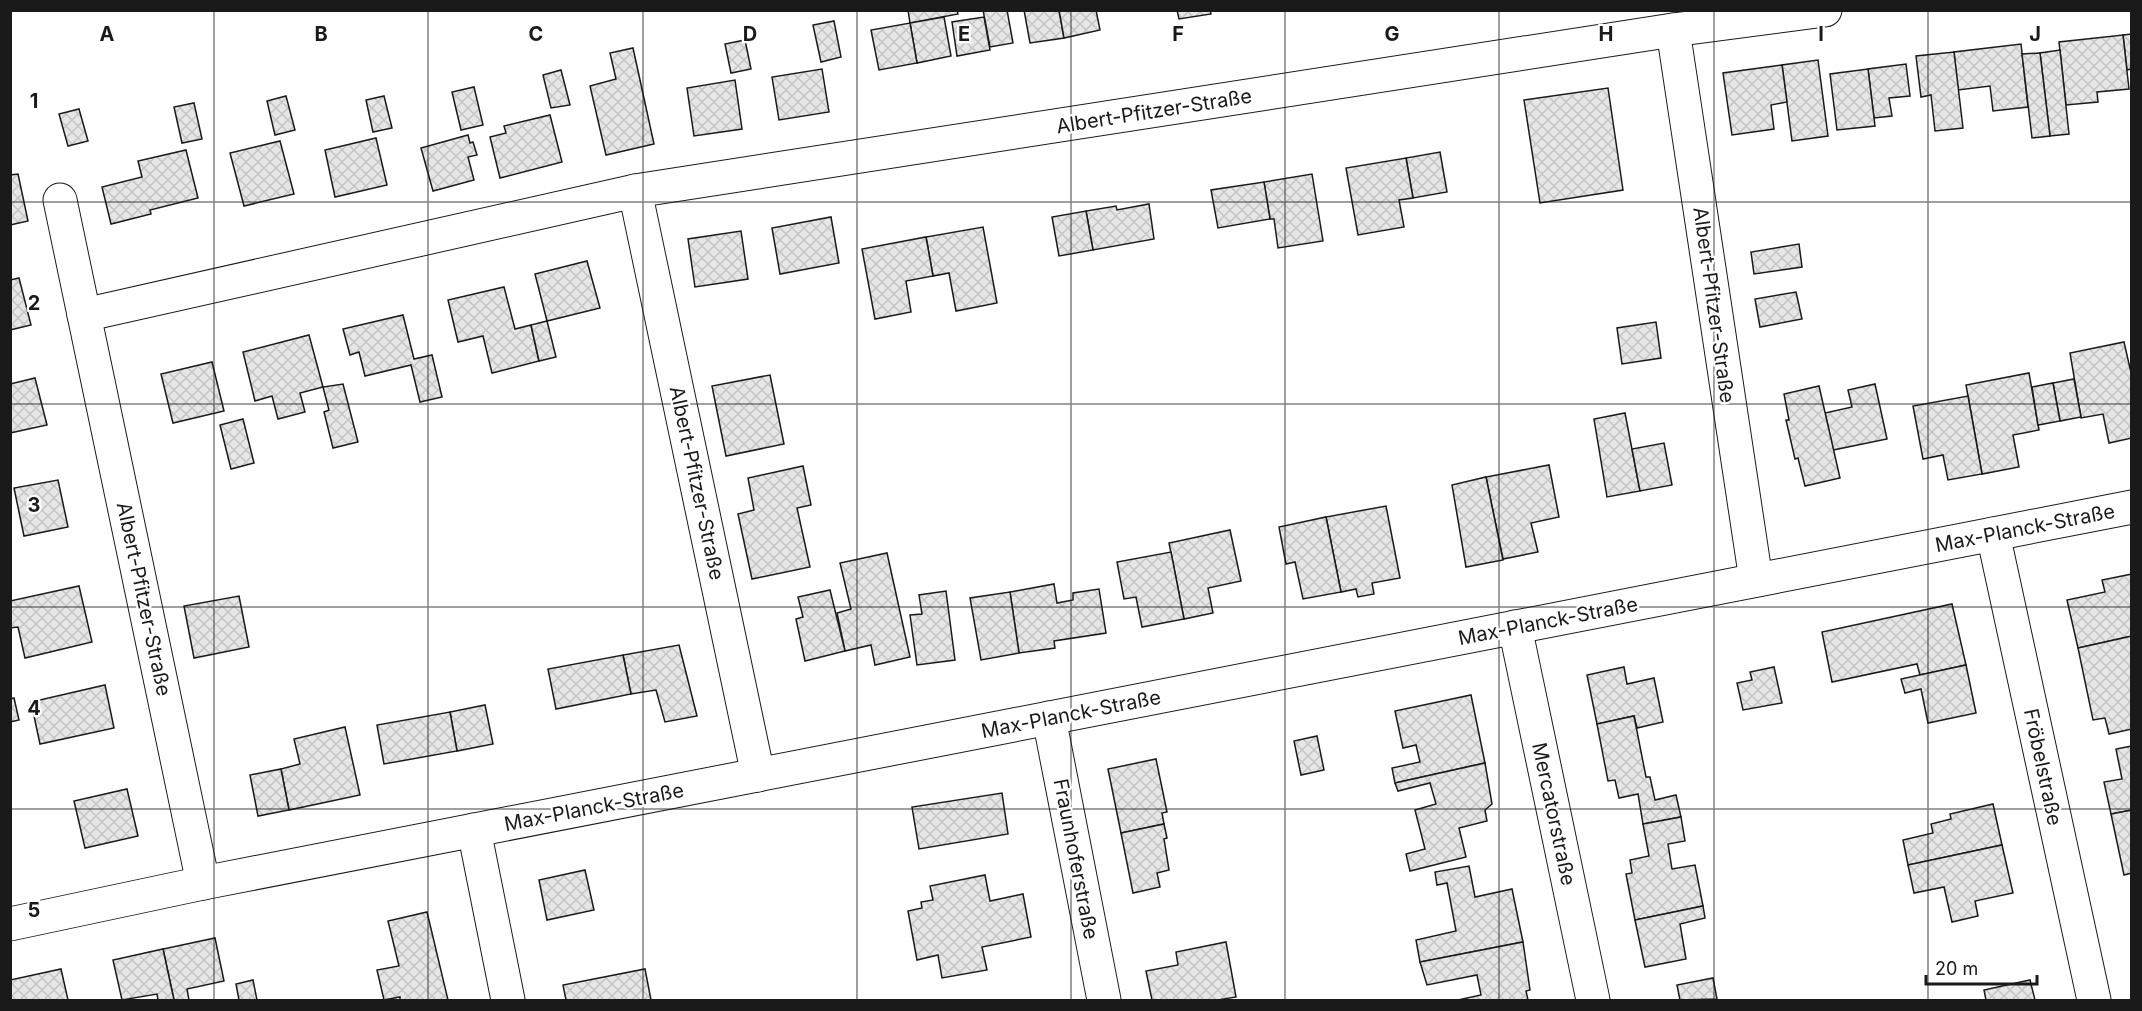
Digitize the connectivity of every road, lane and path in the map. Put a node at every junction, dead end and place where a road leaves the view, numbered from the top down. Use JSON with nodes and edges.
{"nodes":[{"id":1,"x":1825,"y":10,"type":"edge"},
{"id":2,"x":1673,"y":30,"type":"junction"},
{"id":3,"x":635,"y":191,"type":"junction"},
{"id":4,"x":60,"y":200,"type":"dead end"},
{"id":5,"x":84,"y":315,"type":"junction"},
{"id":6,"x":2132,"y":507,"type":"edge"},
{"id":7,"x":1993,"y":534,"type":"junction"},
{"id":8,"x":1756,"y":580,"type":"junction"},
{"id":9,"x":1515,"y":627,"type":"junction"},
{"id":10,"x":1049,"y":718,"type":"junction"},
{"id":11,"x":758,"y":775,"type":"junction"},
{"id":12,"x":474,"y":830,"type":"junction"},
{"id":13,"x":203,"y":883,"type":"junction"},
{"id":14,"x":10,"y":924,"type":"edge"},
{"id":15,"x":508,"y":1000,"type":"edge"},
{"id":16,"x":1104,"y":1000,"type":"edge"},
{"id":17,"x":1593,"y":1000,"type":"edge"},
{"id":18,"x":2094,"y":1000,"type":"edge"}],
"edges":[{"from":1,"to":2,"type":"street","name":"Albert-Pfitzer-Straße"},
{"from":2,"to":3,"type":"street","name":"Albert-Pfitzer-Straße"},
{"from":2,"to":8,"type":"street","name":"Albert-Pfitzer-Straße"},
{"from":3,"to":5,"type":"street","name":"Albert-Pfitzer-Straße"},
{"from":3,"to":11,"type":"street","name":"Albert-Pfitzer-Straße"},
{"from":4,"to":5,"type":"street","name":"Albert-Pfitzer-Straße"},
{"from":5,"to":13,"type":"street","name":"Albert-Pfitzer-Straße"},
{"from":6,"to":7,"type":"street","name":"Max-Planck-Straße"},
{"from":7,"to":8,"type":"street","name":"Max-Planck-Straße"},
{"from":7,"to":18,"type":"street","name":"Fröbelstraße"},
{"from":8,"to":9,"type":"street","name":"Max-Planck-Straße"},
{"from":9,"to":10,"type":"street","name":"Max-Planck-Straße"},
{"from":9,"to":17,"type":"street","name":"Mercatorstraße"},
{"from":10,"to":11,"type":"street","name":"Max-Planck-Straße"},
{"from":10,"to":16,"type":"street","name":"Fraunhoferstraße"},
{"from":11,"to":12,"type":"street","name":"Max-Planck-Straße"},
{"from":12,"to":13,"type":"street","name":"Max-Planck-Straße"},
{"from":12,"to":15,"type":"street"},
{"from":13,"to":14,"type":"street","name":"Max-Planck-Straße"}]}
